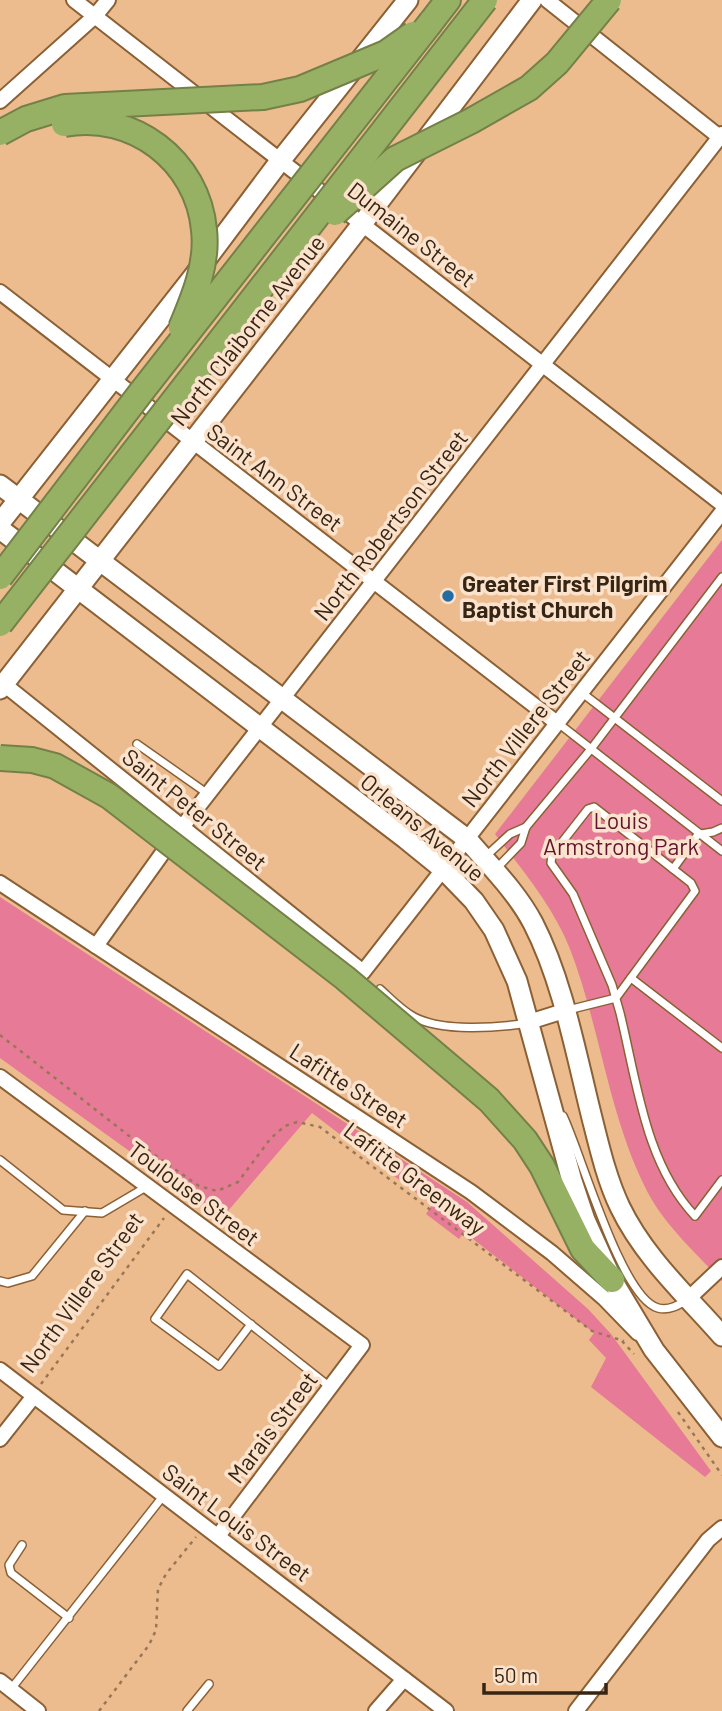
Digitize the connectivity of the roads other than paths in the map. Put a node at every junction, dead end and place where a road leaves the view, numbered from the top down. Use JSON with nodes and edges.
{"nodes":[{"id":1,"x":75,"y":0,"type":"edge"},
{"id":2,"x":108,"y":0,"type":"edge"},
{"id":3,"x":408,"y":0,"type":"edge"},
{"id":4,"x":448,"y":0,"type":"edge"},
{"id":5,"x":485,"y":0,"type":"edge"},
{"id":6,"x":531,"y":0,"type":"edge"},
{"id":7,"x":547,"y":0,"type":"edge"},
{"id":8,"x":609,"y":0,"type":"edge"},
{"id":9,"x":95,"y":16,"type":"junction"},
{"id":10,"x":431,"y":22,"type":"junction"},
{"id":11,"x":0,"y":101,"type":"edge"},
{"id":12,"x":0,"y":133,"type":"edge"},
{"id":13,"x":721,"y":136,"type":"edge"},
{"id":14,"x":0,"y":152,"type":"edge"},
{"id":15,"x":279,"y":161,"type":"junction"},
{"id":16,"x":362,"y":224,"type":"junction"},
{"id":17,"x":271,"y":275,"type":"junction"},
{"id":18,"x":0,"y":292,"type":"edge"},
{"id":19,"x":543,"y":365,"type":"junction"},
{"id":20,"x":112,"y":380,"type":"junction"},
{"id":21,"x":142,"y":391,"type":"junction"},
{"id":22,"x":191,"y":442,"type":"junction"},
{"id":23,"x":0,"y":485,"type":"edge"},
{"id":24,"x":18,"y":499,"type":"junction"},
{"id":25,"x":722,"y":504,"type":"edge"},
{"id":26,"x":722,"y":512,"type":"edge"},
{"id":27,"x":0,"y":523,"type":"edge"},
{"id":28,"x":0,"y":529,"type":"edge"},
{"id":29,"x":99,"y":559,"type":"junction"},
{"id":30,"x":0,"y":577,"type":"edge"},
{"id":31,"x":722,"y":578,"type":"edge"},
{"id":32,"x":375,"y":582,"type":"junction"},
{"id":33,"x":77,"y":588,"type":"junction"},
{"id":34,"x":0,"y":624,"type":"edge"},
{"id":35,"x":1,"y":684,"type":"edge"},
{"id":36,"x":581,"y":692,"type":"junction"},
{"id":37,"x":283,"y":699,"type":"junction"},
{"id":38,"x":615,"y":718,"type":"junction"},
{"id":39,"x":557,"y":723,"type":"junction"},
{"id":40,"x":260,"y":728,"type":"junction"},
{"id":41,"x":137,"y":744,"type":"dead end"},
{"id":42,"x":591,"y":749,"type":"junction"},
{"id":43,"x":0,"y":758,"type":"edge"},
{"id":44,"x":208,"y":793,"type":"junction"},
{"id":45,"x":722,"y":801,"type":"edge"},
{"id":46,"x":526,"y":827,"type":"junction"},
{"id":47,"x":181,"y":828,"type":"junction"},
{"id":48,"x":722,"y":828,"type":"edge"},
{"id":49,"x":700,"y":834,"type":"junction"},
{"id":50,"x":467,"y":839,"type":"junction"},
{"id":51,"x":722,"y":851,"type":"edge"},
{"id":52,"x":489,"y":864,"type":"junction"},
{"id":53,"x":443,"y":869,"type":"junction"},
{"id":54,"x":673,"y":869,"type":"junction"},
{"id":55,"x":0,"y":883,"type":"edge"},
{"id":56,"x":96,"y":946,"type":"junction"},
{"id":57,"x":363,"y":972,"type":"joint"},
{"id":58,"x":631,"y":978,"type":"junction"},
{"id":59,"x":380,"y":989,"type":"dead end"},
{"id":60,"x":616,"y":998,"type":"junction"},
{"id":61,"x":564,"y":1011,"type":"junction"},
{"id":62,"x":529,"y":1022,"type":"junction"},
{"id":63,"x":722,"y":1048,"type":"edge"},
{"id":64,"x":0,"y":1077,"type":"edge"},
{"id":65,"x":545,"y":1081,"type":"junction"},
{"id":66,"x":0,"y":1160,"type":"edge"},
{"id":67,"x":722,"y":1180,"type":"edge"},
{"id":68,"x":147,"y":1186,"type":"junction"},
{"id":69,"x":85,"y":1212,"type":"junction"},
{"id":70,"x":722,"y":1267,"type":"edge"},
{"id":71,"x":612,"y":1280,"type":"junction"},
{"id":72,"x":0,"y":1281,"type":"edge"},
{"id":73,"x":688,"y":1299,"type":"junction"},
{"id":74,"x":251,"y":1324,"type":"junction"},
{"id":75,"x":722,"y":1336,"type":"edge"},
{"id":76,"x":362,"y":1345,"type":"joint"},
{"id":77,"x":645,"y":1353,"type":"junction"},
{"id":78,"x":0,"y":1370,"type":"edge"},
{"id":79,"x":330,"y":1387,"type":"junction"},
{"id":80,"x":34,"y":1396,"type":"junction"},
{"id":81,"x":722,"y":1437,"type":"edge"},
{"id":82,"x":0,"y":1439,"type":"edge"},
{"id":83,"x":164,"y":1495,"type":"junction"},
{"id":84,"x":722,"y":1528,"type":"edge"},
{"id":85,"x":218,"y":1536,"type":"junction"},
{"id":86,"x":22,"y":1545,"type":"dead end"},
{"id":87,"x":69,"y":1618,"type":"junction"},
{"id":88,"x":404,"y":1679,"type":"junction"},
{"id":89,"x":209,"y":1684,"type":"dead end"},
{"id":90,"x":6,"y":1686,"type":"edge"},
{"id":91,"x":38,"y":1711,"type":"edge"},
{"id":92,"x":187,"y":1711,"type":"edge"},
{"id":93,"x":376,"y":1711,"type":"edge"},
{"id":94,"x":446,"y":1711,"type":"edge"},
{"id":95,"x":576,"y":1711,"type":"edge"}],
"edges":[{"from":1,"to":9,"type":"street","name":"Dumaine Street"},
{"from":2,"to":9,"type":"street"},
{"from":3,"to":15,"type":"street"},
{"from":4,"to":10,"type":"highway"},
{"from":5,"to":17,"type":"highway","bridge":true},
{"from":6,"to":16,"type":"street","name":"North Claiborne Avenue"},
{"from":7,"to":13,"type":"street"},
{"from":8,"to":17,"type":"highway","bridge":true},
{"from":9,"to":11,"type":"street"},
{"from":9,"to":15,"type":"street","name":"Dumaine Street"},
{"from":10,"to":12,"type":"highway","bridge":true},
{"from":10,"to":21,"type":"highway","bridge":true},
{"from":13,"to":19,"type":"street","name":"North Robertson Street"},
{"from":14,"to":21,"type":"highway","bridge":true},
{"from":15,"to":16,"type":"street","name":"Dumaine Street"},
{"from":15,"to":20,"type":"street"},
{"from":16,"to":19,"type":"street","name":"Dumaine Street"},
{"from":16,"to":22,"type":"street","name":"North Claiborne Avenue"},
{"from":17,"to":34,"type":"highway","bridge":true},
{"from":18,"to":20,"type":"street","name":"Saint Ann Street"},
{"from":19,"to":25,"type":"street","name":"Dumaine Street"},
{"from":19,"to":32,"type":"street","name":"North Robertson Street"},
{"from":20,"to":22,"type":"street","name":"Saint Ann Street"},
{"from":20,"to":24,"type":"street"},
{"from":21,"to":30,"type":"highway","bridge":true},
{"from":22,"to":29,"type":"street","name":"North Claiborne Avenue"},
{"from":22,"to":32,"type":"street","name":"Saint Ann Street"},
{"from":23,"to":24,"type":"street","name":"Orleans Avenue"},
{"from":24,"to":27,"type":"street"},
{"from":24,"to":29,"type":"street","name":"Orleans Avenue"},
{"from":26,"to":36,"type":"street","name":"North Villere Street"},
{"from":28,"to":33,"type":"street","name":"Orleans Avenue"},
{"from":29,"to":33,"type":"street","name":"North Claiborne Avenue"},
{"from":29,"to":37,"type":"street","name":"Orleans Avenue"},
{"from":31,"to":38,"type":"lane"},
{"from":32,"to":37,"type":"street","name":"North Robertson Street"},
{"from":32,"to":39,"type":"street","name":"Saint Ann Street"},
{"from":33,"to":35,"type":"street","name":"North Claiborne Avenue"},
{"from":33,"to":40,"type":"street","name":"Orleans Avenue"},
{"from":35,"to":47,"type":"street","name":"Saint Peter Street"},
{"from":36,"to":38,"type":"lane"},
{"from":36,"to":39,"type":"street","name":"North Villere Street"},
{"from":37,"to":40,"type":"street","name":"North Robertson Street"},
{"from":37,"to":50,"type":"street","name":"Orleans Avenue"},
{"from":38,"to":42,"type":"lane"},
{"from":38,"to":45,"type":"lane"},
{"from":39,"to":42,"type":"lane"},
{"from":39,"to":50,"type":"street","name":"North Villere Street"},
{"from":40,"to":44,"type":"street","name":"North Robertson Street"},
{"from":40,"to":53,"type":"street","name":"Orleans Avenue"},
{"from":41,"to":44,"type":"lane"},
{"from":42,"to":46,"type":"lane"},
{"from":42,"to":49,"type":"lane"},
{"from":43,"to":71,"type":"highway","bridge":true},
{"from":44,"to":47,"type":"street","name":"North Robertson Street"},
{"from":46,"to":52,"type":"lane"},
{"from":46,"to":52,"type":"lane"},
{"from":47,"to":56,"type":"street","name":"North Robertson Street"},
{"from":47,"to":57,"type":"street","name":"Saint Peter Street"},
{"from":48,"to":49,"type":"lane"},
{"from":49,"to":51,"type":"lane"},
{"from":49,"to":54,"type":"lane"},
{"from":50,"to":52,"type":"street","name":"Orleans Avenue"},
{"from":50,"to":53,"type":"street","name":"North Villere Street"},
{"from":52,"to":61,"type":"street","name":"Orleans Avenue"},
{"from":53,"to":57,"type":"street","name":"North Villere Street"},
{"from":53,"to":62,"type":"street","name":"Orleans Avenue"},
{"from":54,"to":58,"type":"lane"},
{"from":54,"to":60,"type":"lane"},
{"from":55,"to":56,"type":"street","name":"Lafitte Street"},
{"from":56,"to":77,"type":"street","name":"Lafitte Street"},
{"from":58,"to":60,"type":"lane"},
{"from":58,"to":63,"type":"lane"},
{"from":59,"to":62,"type":"lane"},
{"from":60,"to":61,"type":"lane"},
{"from":60,"to":67,"type":"lane"},
{"from":61,"to":62,"type":"street"},
{"from":61,"to":73,"type":"street","name":"Orleans Avenue"},
{"from":62,"to":65,"type":"street","name":"Orleans Avenue"},
{"from":64,"to":68,"type":"street","name":"Toulouse Street"},
{"from":65,"to":71,"type":"street","name":"Orleans Avenue"},
{"from":65,"to":73,"type":"lane"},
{"from":66,"to":69,"type":"lane"},
{"from":68,"to":69,"type":"lane"},
{"from":68,"to":76,"type":"street","name":"Toulouse Street"},
{"from":69,"to":72,"type":"lane"},
{"from":70,"to":73,"type":"street"},
{"from":71,"to":77,"type":"street","name":"Orleans Avenue"},
{"from":73,"to":75,"type":"street","name":"Orleans Avenue"},
{"from":74,"to":74,"type":"lane"},
{"from":74,"to":79,"type":"lane"},
{"from":76,"to":79,"type":"street","name":"Marais Street"},
{"from":77,"to":81,"type":"street","name":"Orleans Avenue"},
{"from":78,"to":80,"type":"street","name":"Saint Louis Street"},
{"from":79,"to":85,"type":"street","name":"Marais Street"},
{"from":80,"to":82,"type":"street","name":"North Villere Street"},
{"from":80,"to":83,"type":"street","name":"Saint Louis Street"},
{"from":83,"to":85,"type":"street","name":"Saint Louis Street"},
{"from":83,"to":87,"type":"lane"},
{"from":84,"to":95,"type":"street"},
{"from":85,"to":88,"type":"street","name":"Saint Louis Street"},
{"from":86,"to":87,"type":"lane"},
{"from":87,"to":90,"type":"lane"},
{"from":88,"to":93,"type":"street"},
{"from":88,"to":94,"type":"street","name":"Saint Louis Street"},
{"from":89,"to":92,"type":"lane"},
{"from":90,"to":91,"type":"street"}]}
